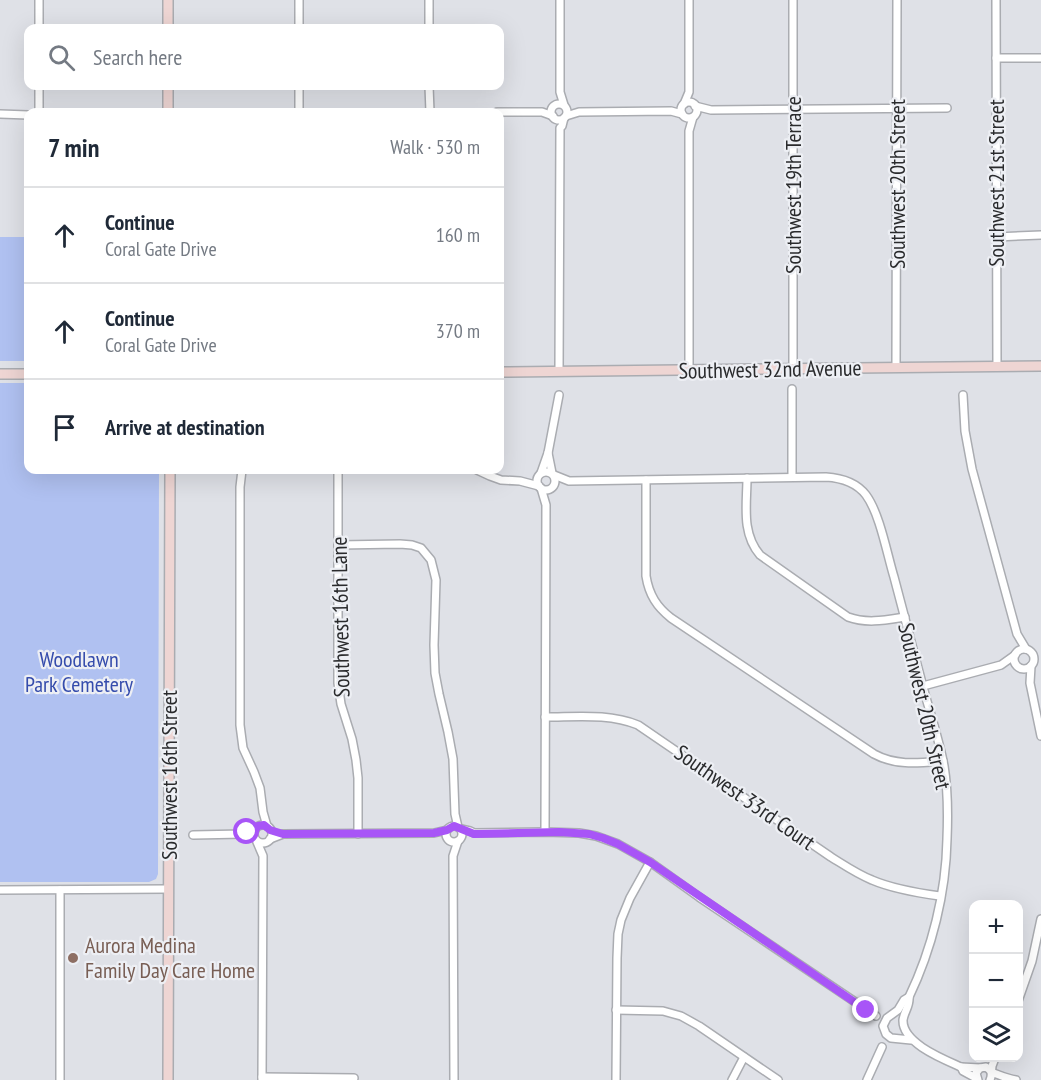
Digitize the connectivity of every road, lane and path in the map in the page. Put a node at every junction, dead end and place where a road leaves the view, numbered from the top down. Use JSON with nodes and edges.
{"nodes":[{"id":1,"x":39,"y":0,"type":"edge"},
{"id":2,"x":168,"y":0,"type":"edge"},
{"id":3,"x":299,"y":0,"type":"edge"},
{"id":4,"x":429,"y":0,"type":"edge"},
{"id":5,"x":560,"y":0,"type":"edge"},
{"id":6,"x":689,"y":0,"type":"edge"},
{"id":7,"x":793,"y":0,"type":"edge"},
{"id":8,"x":897,"y":0,"type":"edge"},
{"id":9,"x":996,"y":0,"type":"edge"},
{"id":10,"x":39,"y":24,"type":"edge"},
{"id":11,"x":168,"y":24,"type":"edge"},
{"id":12,"x":299,"y":24,"type":"edge"},
{"id":13,"x":429,"y":24,"type":"edge"},
{"id":14,"x":996,"y":58,"type":"junction"},
{"id":15,"x":1041,"y":58,"type":"edge"},
{"id":16,"x":39,"y":90,"type":"edge"},
{"id":17,"x":168,"y":90,"type":"edge"},
{"id":18,"x":299,"y":90,"type":"edge"},
{"id":19,"x":429,"y":90,"type":"edge"},
{"id":20,"x":560,"y":92,"type":"junction"},
{"id":21,"x":689,"y":92,"type":"junction"},
{"id":22,"x":694,"y":105,"type":"junction"},
{"id":23,"x":565,"y":106,"type":"junction"},
{"id":24,"x":553,"y":107,"type":"junction"},
{"id":25,"x":39,"y":108,"type":"edge"},
{"id":26,"x":168,"y":108,"type":"edge"},
{"id":27,"x":299,"y":108,"type":"edge"},
{"id":28,"x":429,"y":108,"type":"edge"},
{"id":29,"x":897,"y":108,"type":"junction"},
{"id":30,"x":947,"y":108,"type":"dead end"},
{"id":31,"x":683,"y":110,"type":"junction"},
{"id":32,"x":711,"y":110,"type":"junction"},
{"id":33,"x":793,"y":110,"type":"junction"},
{"id":34,"x":504,"y":112,"type":"edge"},
{"id":35,"x":542,"y":112,"type":"junction"},
{"id":36,"x":579,"y":112,"type":"junction"},
{"id":37,"x":0,"y":114,"type":"edge"},
{"id":38,"x":24,"y":115,"type":"edge"},
{"id":39,"x":694,"y":116,"type":"junction"},
{"id":40,"x":553,"y":117,"type":"junction"},
{"id":41,"x":565,"y":117,"type":"junction"},
{"id":42,"x":560,"y":128,"type":"junction"},
{"id":43,"x":689,"y":131,"type":"junction"},
{"id":44,"x":1041,"y":235,"type":"edge"},
{"id":45,"x":996,"y":237,"type":"junction"},
{"id":46,"x":1041,"y":366,"type":"edge"},
{"id":47,"x":996,"y":367,"type":"junction"},
{"id":48,"x":896,"y":368,"type":"junction"},
{"id":49,"x":793,"y":369,"type":"junction"},
{"id":50,"x":689,"y":370,"type":"junction"},
{"id":51,"x":559,"y":371,"type":"junction"},
{"id":52,"x":504,"y":372,"type":"edge"},
{"id":53,"x":0,"y":374,"type":"edge"},
{"id":54,"x":24,"y":374,"type":"edge"},
{"id":55,"x":792,"y":390,"type":"dead end"},
{"id":56,"x":559,"y":395,"type":"dead end"},
{"id":57,"x":963,"y":395,"type":"dead end"},
{"id":58,"x":548,"y":453,"type":"junction"},
{"id":59,"x":170,"y":474,"type":"edge"},
{"id":60,"x":242,"y":474,"type":"edge"},
{"id":61,"x":339,"y":474,"type":"edge"},
{"id":62,"x":486,"y":474,"type":"edge"},
{"id":63,"x":540,"y":474,"type":"junction"},
{"id":64,"x":553,"y":474,"type":"junction"},
{"id":65,"x":792,"y":477,"type":"junction"},
{"id":66,"x":747,"y":478,"type":"junction"},
{"id":67,"x":646,"y":480,"type":"junction"},
{"id":68,"x":520,"y":481,"type":"junction"},
{"id":69,"x":568,"y":481,"type":"junction"},
{"id":70,"x":540,"y":487,"type":"junction"},
{"id":71,"x":553,"y":487,"type":"junction"},
{"id":72,"x":546,"y":505,"type":"junction"},
{"id":73,"x":338,"y":545,"type":"junction"},
{"id":74,"x":904,"y":617,"type":"junction"},
{"id":75,"x":1018,"y":637,"type":"junction"},
{"id":76,"x":1028,"y":650,"type":"junction"},
{"id":77,"x":1041,"y":651,"type":"edge"},
{"id":78,"x":1016,"y":654,"type":"junction"},
{"id":79,"x":1041,"y":658,"type":"edge"},
{"id":80,"x":1032,"y":664,"type":"junction"},
{"id":81,"x":1001,"y":665,"type":"junction"},
{"id":82,"x":1019,"y":667,"type":"junction"},
{"id":83,"x":1030,"y":683,"type":"junction"},
{"id":84,"x":923,"y":686,"type":"junction"},
{"id":85,"x":545,"y":717,"type":"junction"},
{"id":86,"x":1041,"y":736,"type":"edge"},
{"id":87,"x":943,"y":761,"type":"junction"},
{"id":88,"x":262,"y":812,"type":"junction"},
{"id":89,"x":455,"y":814,"type":"junction"},
{"id":90,"x":256,"y":828,"type":"junction"},
{"id":91,"x":268,"y":828,"type":"junction"},
{"id":92,"x":459,"y":828,"type":"junction"},
{"id":93,"x":545,"y":832,"type":"junction"},
{"id":94,"x":243,"y":834,"type":"junction"},
{"id":95,"x":283,"y":834,"type":"junction"},
{"id":96,"x":358,"y":834,"type":"junction"},
{"id":97,"x":448,"y":834,"type":"junction"},
{"id":98,"x":474,"y":834,"type":"junction"},
{"id":99,"x":193,"y":835,"type":"dead end"},
{"id":100,"x":256,"y":840,"type":"junction"},
{"id":101,"x":269,"y":840,"type":"junction"},
{"id":102,"x":459,"y":840,"type":"junction"},
{"id":103,"x":454,"y":854,"type":"junction"},
{"id":104,"x":263,"y":856,"type":"junction"},
{"id":105,"x":650,"y":862,"type":"junction"},
{"id":106,"x":168,"y":889,"type":"junction"},
{"id":107,"x":0,"y":890,"type":"edge"},
{"id":108,"x":60,"y":890,"type":"junction"},
{"id":109,"x":940,"y":896,"type":"junction"},
{"id":110,"x":1041,"y":919,"type":"edge"},
{"id":111,"x":1023,"y":987,"type":"edge"},
{"id":112,"x":909,"y":997,"type":"junction"},
{"id":113,"x":616,"y":1010,"type":"junction"},
{"id":114,"x":876,"y":1016,"type":"dead end"},
{"id":115,"x":911,"y":1040,"type":"junction"},
{"id":116,"x":882,"y":1047,"type":"dead end"},
{"id":117,"x":744,"y":1057,"type":"junction"},
{"id":118,"x":988,"y":1062,"type":"edge"},
{"id":119,"x":961,"y":1067,"type":"junction"},
{"id":120,"x":982,"y":1067,"type":"junction"},
{"id":121,"x":991,"y":1074,"type":"edge"},
{"id":122,"x":262,"y":1078,"type":"edge"},
{"id":123,"x":354,"y":1078,"type":"dead end"},
{"id":124,"x":977,"y":1079,"type":"edge"},
{"id":125,"x":60,"y":1080,"type":"edge"},
{"id":126,"x":168,"y":1080,"type":"edge"},
{"id":127,"x":454,"y":1080,"type":"edge"},
{"id":128,"x":616,"y":1080,"type":"edge"},
{"id":129,"x":732,"y":1080,"type":"edge"},
{"id":130,"x":778,"y":1080,"type":"edge"},
{"id":131,"x":867,"y":1080,"type":"edge"},
{"id":132,"x":1009,"y":1080,"type":"edge"},
{"id":133,"x":1016,"y":1080,"type":"edge"}],
"edges":[{"from":1,"to":10,"type":"street"},
{"from":2,"to":11,"type":"street"},
{"from":3,"to":12,"type":"street"},
{"from":4,"to":13,"type":"street"},
{"from":5,"to":20,"type":"street"},
{"from":6,"to":21,"type":"street"},
{"from":7,"to":33,"type":"street","name":"Southwest 19th Terrace"},
{"from":8,"to":29,"type":"street","name":"Southwest 20th Street"},
{"from":9,"to":14,"type":"street","name":"Southwest 21st Street"},
{"from":14,"to":15,"type":"street"},
{"from":14,"to":45,"type":"street","name":"Southwest 21st Street"},
{"from":16,"to":25,"type":"street"},
{"from":17,"to":26,"type":"street"},
{"from":18,"to":27,"type":"street"},
{"from":19,"to":28,"type":"street"},
{"from":20,"to":23,"type":"street"},
{"from":20,"to":24,"type":"street"},
{"from":21,"to":22,"type":"street"},
{"from":21,"to":31,"type":"street"},
{"from":22,"to":31,"type":"street"},
{"from":22,"to":32,"type":"street"},
{"from":22,"to":39,"type":"street"},
{"from":23,"to":24,"type":"street"},
{"from":23,"to":36,"type":"street"},
{"from":23,"to":41,"type":"street"},
{"from":24,"to":35,"type":"street"},
{"from":24,"to":40,"type":"street"},
{"from":29,"to":30,"type":"street"},
{"from":29,"to":33,"type":"street"},
{"from":29,"to":48,"type":"street","name":"Southwest 20th Street"},
{"from":31,"to":36,"type":"street"},
{"from":31,"to":39,"type":"street"},
{"from":31,"to":43,"type":"street"},
{"from":32,"to":33,"type":"street"},
{"from":32,"to":39,"type":"street"},
{"from":33,"to":49,"type":"street","name":"Southwest 19th Terrace"},
{"from":34,"to":35,"type":"street"},
{"from":35,"to":40,"type":"street"},
{"from":36,"to":41,"type":"street"},
{"from":37,"to":38,"type":"street"},
{"from":39,"to":43,"type":"street"},
{"from":40,"to":41,"type":"street"},
{"from":40,"to":42,"type":"street"},
{"from":41,"to":42,"type":"street"},
{"from":42,"to":51,"type":"street"},
{"from":43,"to":50,"type":"street"},
{"from":44,"to":45,"type":"street"},
{"from":45,"to":47,"type":"street","name":"Southwest 21st Street"},
{"from":46,"to":47,"type":"street","name":"Southwest 32nd Avenue"},
{"from":47,"to":48,"type":"street","name":"Southwest 32nd Avenue"},
{"from":48,"to":49,"type":"street","name":"Southwest 32nd Avenue"},
{"from":49,"to":50,"type":"street","name":"Southwest 32nd Avenue"},
{"from":50,"to":51,"type":"street","name":"Southwest 32nd Avenue"},
{"from":51,"to":52,"type":"street","name":"Southwest 32nd Avenue"},
{"from":53,"to":54,"type":"street"},
{"from":55,"to":65,"type":"street"},
{"from":56,"to":58,"type":"street"},
{"from":57,"to":75,"type":"street"},
{"from":58,"to":63,"type":"street"},
{"from":58,"to":64,"type":"street"},
{"from":59,"to":106,"type":"street","name":"Southwest 16th Street"},
{"from":60,"to":88,"type":"street"},
{"from":61,"to":73,"type":"street","name":"Southwest 16th Lane"},
{"from":62,"to":68,"type":"street"},
{"from":63,"to":64,"type":"street"},
{"from":63,"to":68,"type":"street"},
{"from":63,"to":70,"type":"street"},
{"from":64,"to":69,"type":"street"},
{"from":64,"to":71,"type":"street"},
{"from":65,"to":66,"type":"street"},
{"from":65,"to":74,"type":"street","name":"Southwest 20th Street"},
{"from":66,"to":67,"type":"street"},
{"from":66,"to":74,"type":"street"},
{"from":67,"to":69,"type":"street"},
{"from":67,"to":87,"type":"street"},
{"from":68,"to":70,"type":"street"},
{"from":69,"to":71,"type":"street"},
{"from":70,"to":71,"type":"street"},
{"from":70,"to":72,"type":"street"},
{"from":71,"to":72,"type":"street"},
{"from":72,"to":85,"type":"street"},
{"from":73,"to":89,"type":"street"},
{"from":73,"to":96,"type":"street","name":"Southwest 16th Lane"},
{"from":74,"to":84,"type":"street","name":"Southwest 20th Street"},
{"from":75,"to":76,"type":"street"},
{"from":75,"to":78,"type":"street"},
{"from":76,"to":77,"type":"street"},
{"from":76,"to":78,"type":"street"},
{"from":76,"to":80,"type":"street"},
{"from":78,"to":81,"type":"street"},
{"from":78,"to":82,"type":"street"},
{"from":79,"to":80,"type":"street"},
{"from":80,"to":82,"type":"street"},
{"from":80,"to":83,"type":"street"},
{"from":81,"to":82,"type":"street"},
{"from":81,"to":84,"type":"street"},
{"from":82,"to":83,"type":"street"},
{"from":83,"to":86,"type":"street"},
{"from":84,"to":87,"type":"street","name":"Southwest 20th Street"},
{"from":85,"to":93,"type":"street"},
{"from":85,"to":109,"type":"street","name":"Southwest 33rd Court"},
{"from":87,"to":109,"type":"street","name":"Southwest 20th Street"},
{"from":88,"to":90,"type":"street"},
{"from":88,"to":91,"type":"street"},
{"from":89,"to":92,"type":"street"},
{"from":89,"to":97,"type":"street"},
{"from":90,"to":91,"type":"street"},
{"from":90,"to":94,"type":"street"},
{"from":90,"to":100,"type":"street"},
{"from":91,"to":95,"type":"street"},
{"from":91,"to":101,"type":"street"},
{"from":92,"to":97,"type":"street"},
{"from":92,"to":98,"type":"street"},
{"from":92,"to":102,"type":"street"},
{"from":93,"to":98,"type":"street"},
{"from":93,"to":105,"type":"street"},
{"from":94,"to":99,"type":"street"},
{"from":94,"to":100,"type":"street"},
{"from":95,"to":96,"type":"street"},
{"from":95,"to":101,"type":"street"},
{"from":96,"to":97,"type":"street"},
{"from":97,"to":102,"type":"street"},
{"from":97,"to":103,"type":"street"},
{"from":98,"to":102,"type":"street"},
{"from":100,"to":101,"type":"street"},
{"from":100,"to":104,"type":"street"},
{"from":101,"to":104,"type":"street"},
{"from":102,"to":103,"type":"street"},
{"from":103,"to":127,"type":"street"},
{"from":104,"to":122,"type":"street"},
{"from":105,"to":113,"type":"street"},
{"from":105,"to":114,"type":"street"},
{"from":106,"to":108,"type":"street"},
{"from":106,"to":126,"type":"street","name":"Southwest 16th Street"},
{"from":107,"to":108,"type":"street"},
{"from":108,"to":125,"type":"street"},
{"from":109,"to":112,"type":"street","name":"Southwest 20th Street"},
{"from":110,"to":111,"type":"street"},
{"from":112,"to":115,"type":"street","name":"Southwest 20th Street"},
{"from":112,"to":115,"type":"street","name":"Southwest 20th Street"},
{"from":113,"to":117,"type":"street"},
{"from":113,"to":128,"type":"street"},
{"from":115,"to":119,"type":"street"},
{"from":116,"to":131,"type":"street"},
{"from":117,"to":129,"type":"street"},
{"from":117,"to":130,"type":"street"},
{"from":118,"to":120,"type":"street"},
{"from":119,"to":120,"type":"street"},
{"from":119,"to":124,"type":"street"},
{"from":120,"to":121,"type":"street"},
{"from":120,"to":124,"type":"street"},
{"from":121,"to":132,"type":"street"},
{"from":122,"to":123,"type":"street"},
{"from":132,"to":133,"type":"street"}]}
